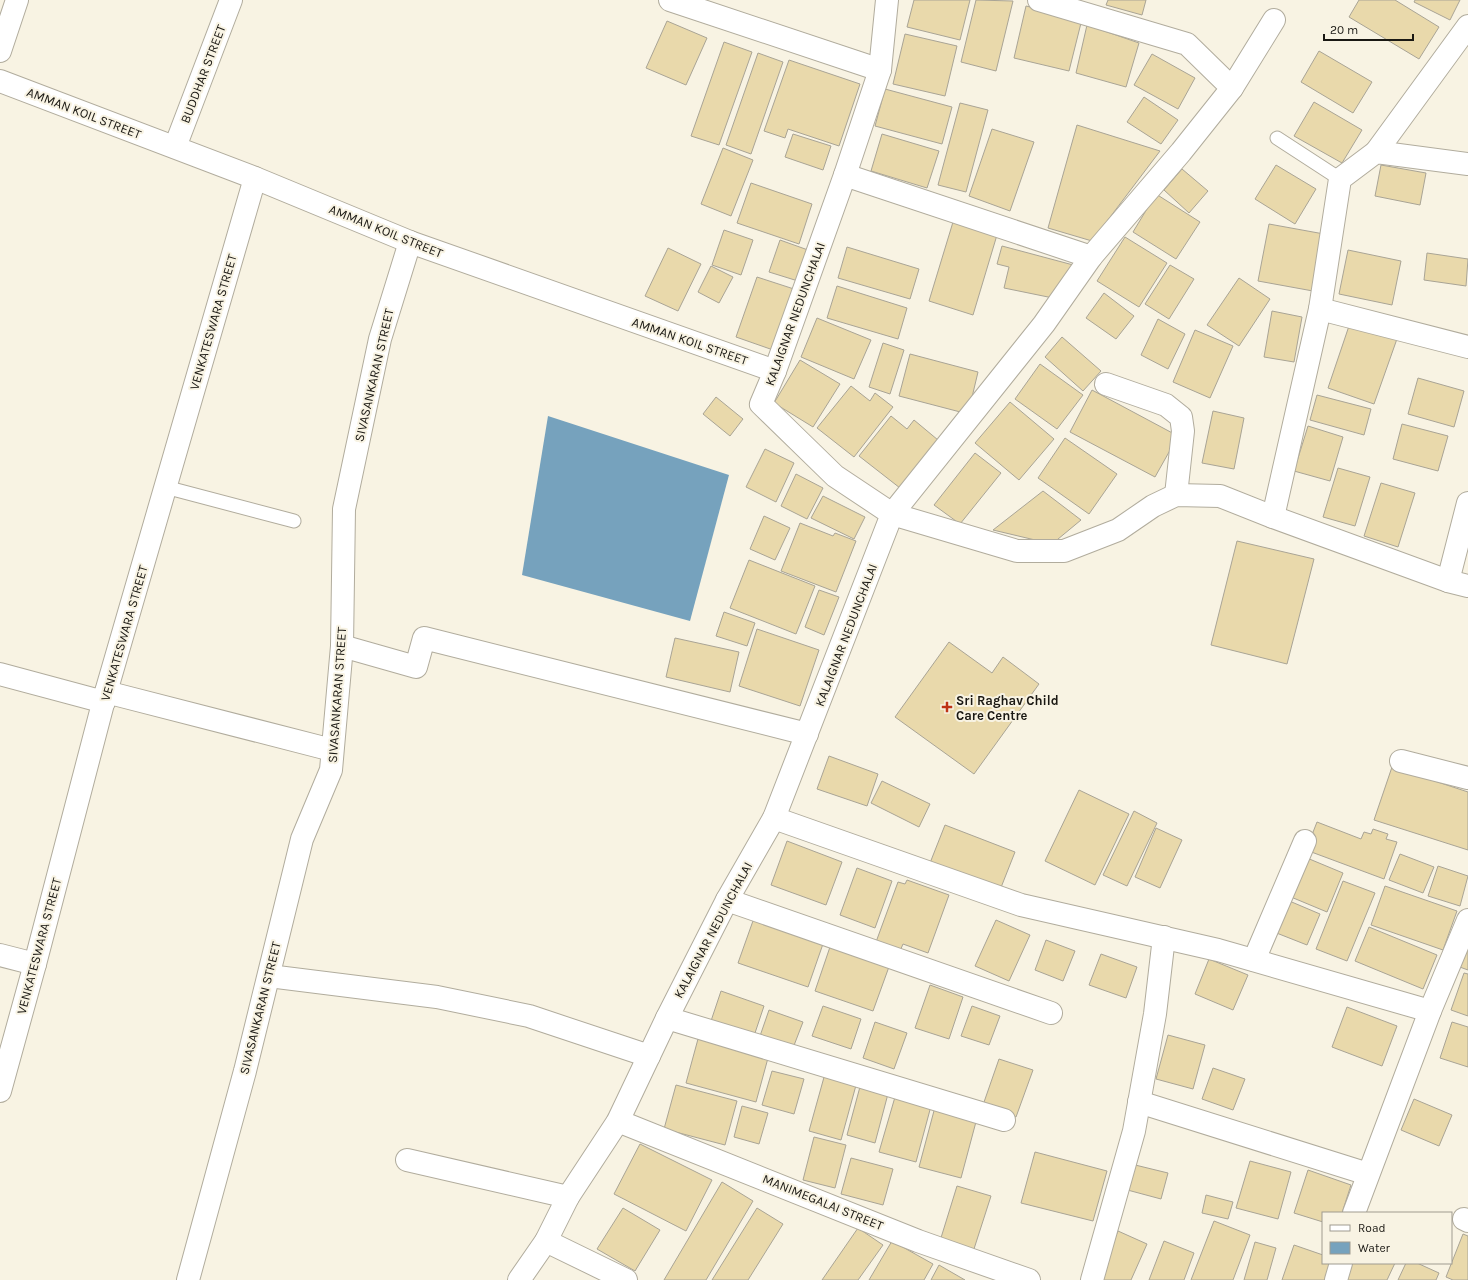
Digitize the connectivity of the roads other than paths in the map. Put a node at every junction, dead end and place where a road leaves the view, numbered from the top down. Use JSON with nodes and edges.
{"nodes":[{"id":1,"x":17,"y":0,"type":"edge"},
{"id":2,"x":231,"y":0,"type":"edge"},
{"id":3,"x":670,"y":0,"type":"edge"},
{"id":4,"x":887,"y":0,"type":"edge"},
{"id":5,"x":1039,"y":0,"type":"edge"},
{"id":6,"x":1274,"y":20,"type":"dead end"},
{"id":7,"x":1468,"y":26,"type":"edge"},
{"id":8,"x":0,"y":51,"type":"edge"},
{"id":9,"x":880,"y":70,"type":"junction"},
{"id":10,"x":0,"y":81,"type":"edge"},
{"id":11,"x":1232,"y":88,"type":"junction"},
{"id":12,"x":1277,"y":138,"type":"dead end"},
{"id":13,"x":175,"y":147,"type":"junction"},
{"id":14,"x":1376,"y":152,"type":"junction"},
{"id":15,"x":1468,"y":164,"type":"edge"},
{"id":16,"x":845,"y":175,"type":"junction"},
{"id":17,"x":255,"y":178,"type":"junction"},
{"id":18,"x":1340,"y":178,"type":"junction"},
{"id":19,"x":410,"y":242,"type":"junction"},
{"id":20,"x":1091,"y":257,"type":"junction"},
{"id":21,"x":1320,"y":309,"type":"junction"},
{"id":22,"x":1468,"y":347,"type":"edge"},
{"id":23,"x":775,"y":372,"type":"junction"},
{"id":24,"x":1106,"y":384,"type":"dead end"},
{"id":25,"x":165,"y":487,"type":"junction"},
{"id":26,"x":1176,"y":495,"type":"junction"},
{"id":27,"x":1468,"y":503,"type":"edge"},
{"id":28,"x":892,"y":514,"type":"junction"},
{"id":29,"x":1273,"y":517,"type":"junction"},
{"id":30,"x":294,"y":521,"type":"dead end"},
{"id":31,"x":1458,"y":583,"type":"edge"},
{"id":32,"x":342,"y":646,"type":"junction"},
{"id":33,"x":0,"y":674,"type":"edge"},
{"id":34,"x":105,"y":697,"type":"junction"},
{"id":35,"x":808,"y":734,"type":"junction"},
{"id":36,"x":332,"y":750,"type":"junction"},
{"id":37,"x":1402,"y":761,"type":"dead end"},
{"id":38,"x":1468,"y":778,"type":"edge"},
{"id":39,"x":774,"y":818,"type":"junction"},
{"id":40,"x":1305,"y":842,"type":"dead end"},
{"id":41,"x":727,"y":900,"type":"junction"},
{"id":42,"x":1468,"y":920,"type":"edge"},
{"id":43,"x":1164,"y":938,"type":"junction"},
{"id":44,"x":0,"y":955,"type":"edge"},
{"id":45,"x":1254,"y":960,"type":"junction"},
{"id":46,"x":35,"y":964,"type":"junction"},
{"id":47,"x":269,"y":976,"type":"junction"},
{"id":48,"x":1430,"y":1011,"type":"junction"},
{"id":49,"x":1051,"y":1013,"type":"dead end"},
{"id":50,"x":667,"y":1018,"type":"junction"},
{"id":51,"x":649,"y":1056,"type":"junction"},
{"id":52,"x":3,"y":1064,"type":"edge"},
{"id":53,"x":0,"y":1091,"type":"edge"},
{"id":54,"x":1139,"y":1102,"type":"junction"},
{"id":55,"x":618,"y":1120,"type":"junction"},
{"id":56,"x":1004,"y":1120,"type":"dead end"},
{"id":57,"x":407,"y":1160,"type":"dead end"},
{"id":58,"x":1368,"y":1174,"type":"junction"},
{"id":59,"x":568,"y":1197,"type":"junction"},
{"id":60,"x":1354,"y":1212,"type":"edge"},
{"id":61,"x":546,"y":1241,"type":"junction"},
{"id":62,"x":1341,"y":1264,"type":"edge"},
{"id":63,"x":188,"y":1280,"type":"edge"},
{"id":64,"x":519,"y":1280,"type":"edge"},
{"id":65,"x":626,"y":1280,"type":"edge"},
{"id":66,"x":1030,"y":1280,"type":"edge"},
{"id":67,"x":1092,"y":1280,"type":"edge"},
{"id":68,"x":1336,"y":1280,"type":"edge"}],
"edges":[{"from":1,"to":8,"type":"street"},
{"from":2,"to":13,"type":"street","name":"BUDDHAR STREET"},
{"from":3,"to":9,"type":"street"},
{"from":4,"to":9,"type":"street","name":"KALAIGNAR NEDUNCHALAI"},
{"from":5,"to":11,"type":"street"},
{"from":6,"to":11,"type":"street"},
{"from":7,"to":14,"type":"street"},
{"from":9,"to":16,"type":"street","name":"KALAIGNAR NEDUNCHALAI"},
{"from":10,"to":13,"type":"street","name":"AMMAN KOIL STREET"},
{"from":11,"to":20,"type":"street"},
{"from":12,"to":18,"type":"lane"},
{"from":13,"to":17,"type":"street","name":"AMMAN KOIL STREET"},
{"from":14,"to":15,"type":"street"},
{"from":14,"to":18,"type":"street"},
{"from":16,"to":20,"type":"street"},
{"from":16,"to":23,"type":"street","name":"KALAIGNAR NEDUNCHALAI"},
{"from":17,"to":19,"type":"street","name":"AMMAN KOIL STREET"},
{"from":17,"to":25,"type":"street","name":"VENKATESWARA STREET"},
{"from":18,"to":21,"type":"street"},
{"from":19,"to":23,"type":"street","name":"AMMAN KOIL STREET"},
{"from":19,"to":32,"type":"street","name":"SIVASANKARAN STREET"},
{"from":20,"to":28,"type":"street"},
{"from":21,"to":22,"type":"street"},
{"from":21,"to":29,"type":"street"},
{"from":23,"to":28,"type":"street","name":"KALAIGNAR NEDUNCHALAI"},
{"from":24,"to":26,"type":"street"},
{"from":25,"to":30,"type":"lane"},
{"from":25,"to":34,"type":"street","name":"VENKATESWARA STREET"},
{"from":26,"to":28,"type":"street"},
{"from":26,"to":29,"type":"street"},
{"from":27,"to":31,"type":"street"},
{"from":28,"to":35,"type":"street","name":"KALAIGNAR NEDUNCHALAI"},
{"from":29,"to":31,"type":"street"},
{"from":32,"to":35,"type":"street"},
{"from":32,"to":36,"type":"street","name":"SIVASANKARAN STREET"},
{"from":33,"to":34,"type":"street"},
{"from":34,"to":36,"type":"street"},
{"from":34,"to":46,"type":"street","name":"VENKATESWARA STREET"},
{"from":35,"to":39,"type":"street","name":"KALAIGNAR NEDUNCHALAI"},
{"from":36,"to":47,"type":"street","name":"SIVASANKARAN STREET"},
{"from":37,"to":38,"type":"street"},
{"from":39,"to":41,"type":"street","name":"KALAIGNAR NEDUNCHALAI"},
{"from":39,"to":43,"type":"street"},
{"from":40,"to":45,"type":"street"},
{"from":41,"to":49,"type":"street"},
{"from":41,"to":50,"type":"street","name":"KALAIGNAR NEDUNCHALAI"},
{"from":42,"to":48,"type":"street"},
{"from":43,"to":45,"type":"street"},
{"from":43,"to":54,"type":"street"},
{"from":44,"to":46,"type":"street"},
{"from":45,"to":48,"type":"street"},
{"from":46,"to":52,"type":"street","name":"VENKATESWARA STREET"},
{"from":47,"to":51,"type":"street"},
{"from":47,"to":63,"type":"street","name":"SIVASANKARAN STREET"},
{"from":48,"to":58,"type":"street"},
{"from":50,"to":51,"type":"street","name":"KALAIGNAR NEDUNCHALAI"},
{"from":50,"to":56,"type":"street"},
{"from":51,"to":55,"type":"street","name":"KALAIGNAR NEDUNCHALAI"},
{"from":52,"to":53,"type":"street","name":"VENKATESWARA STREET"},
{"from":54,"to":58,"type":"street"},
{"from":54,"to":67,"type":"street"},
{"from":55,"to":59,"type":"street","name":"KALAIGNAR NEDUNCHALAI"},
{"from":55,"to":66,"type":"street","name":"MANIMEGALAI STREET"},
{"from":57,"to":59,"type":"street"},
{"from":58,"to":60,"type":"street"},
{"from":59,"to":61,"type":"street","name":"KALAIGNAR NEDUNCHALAI"},
{"from":61,"to":64,"type":"street","name":"KALAIGNAR NEDUNCHALAI"},
{"from":61,"to":65,"type":"street"},
{"from":62,"to":68,"type":"street"}]}
